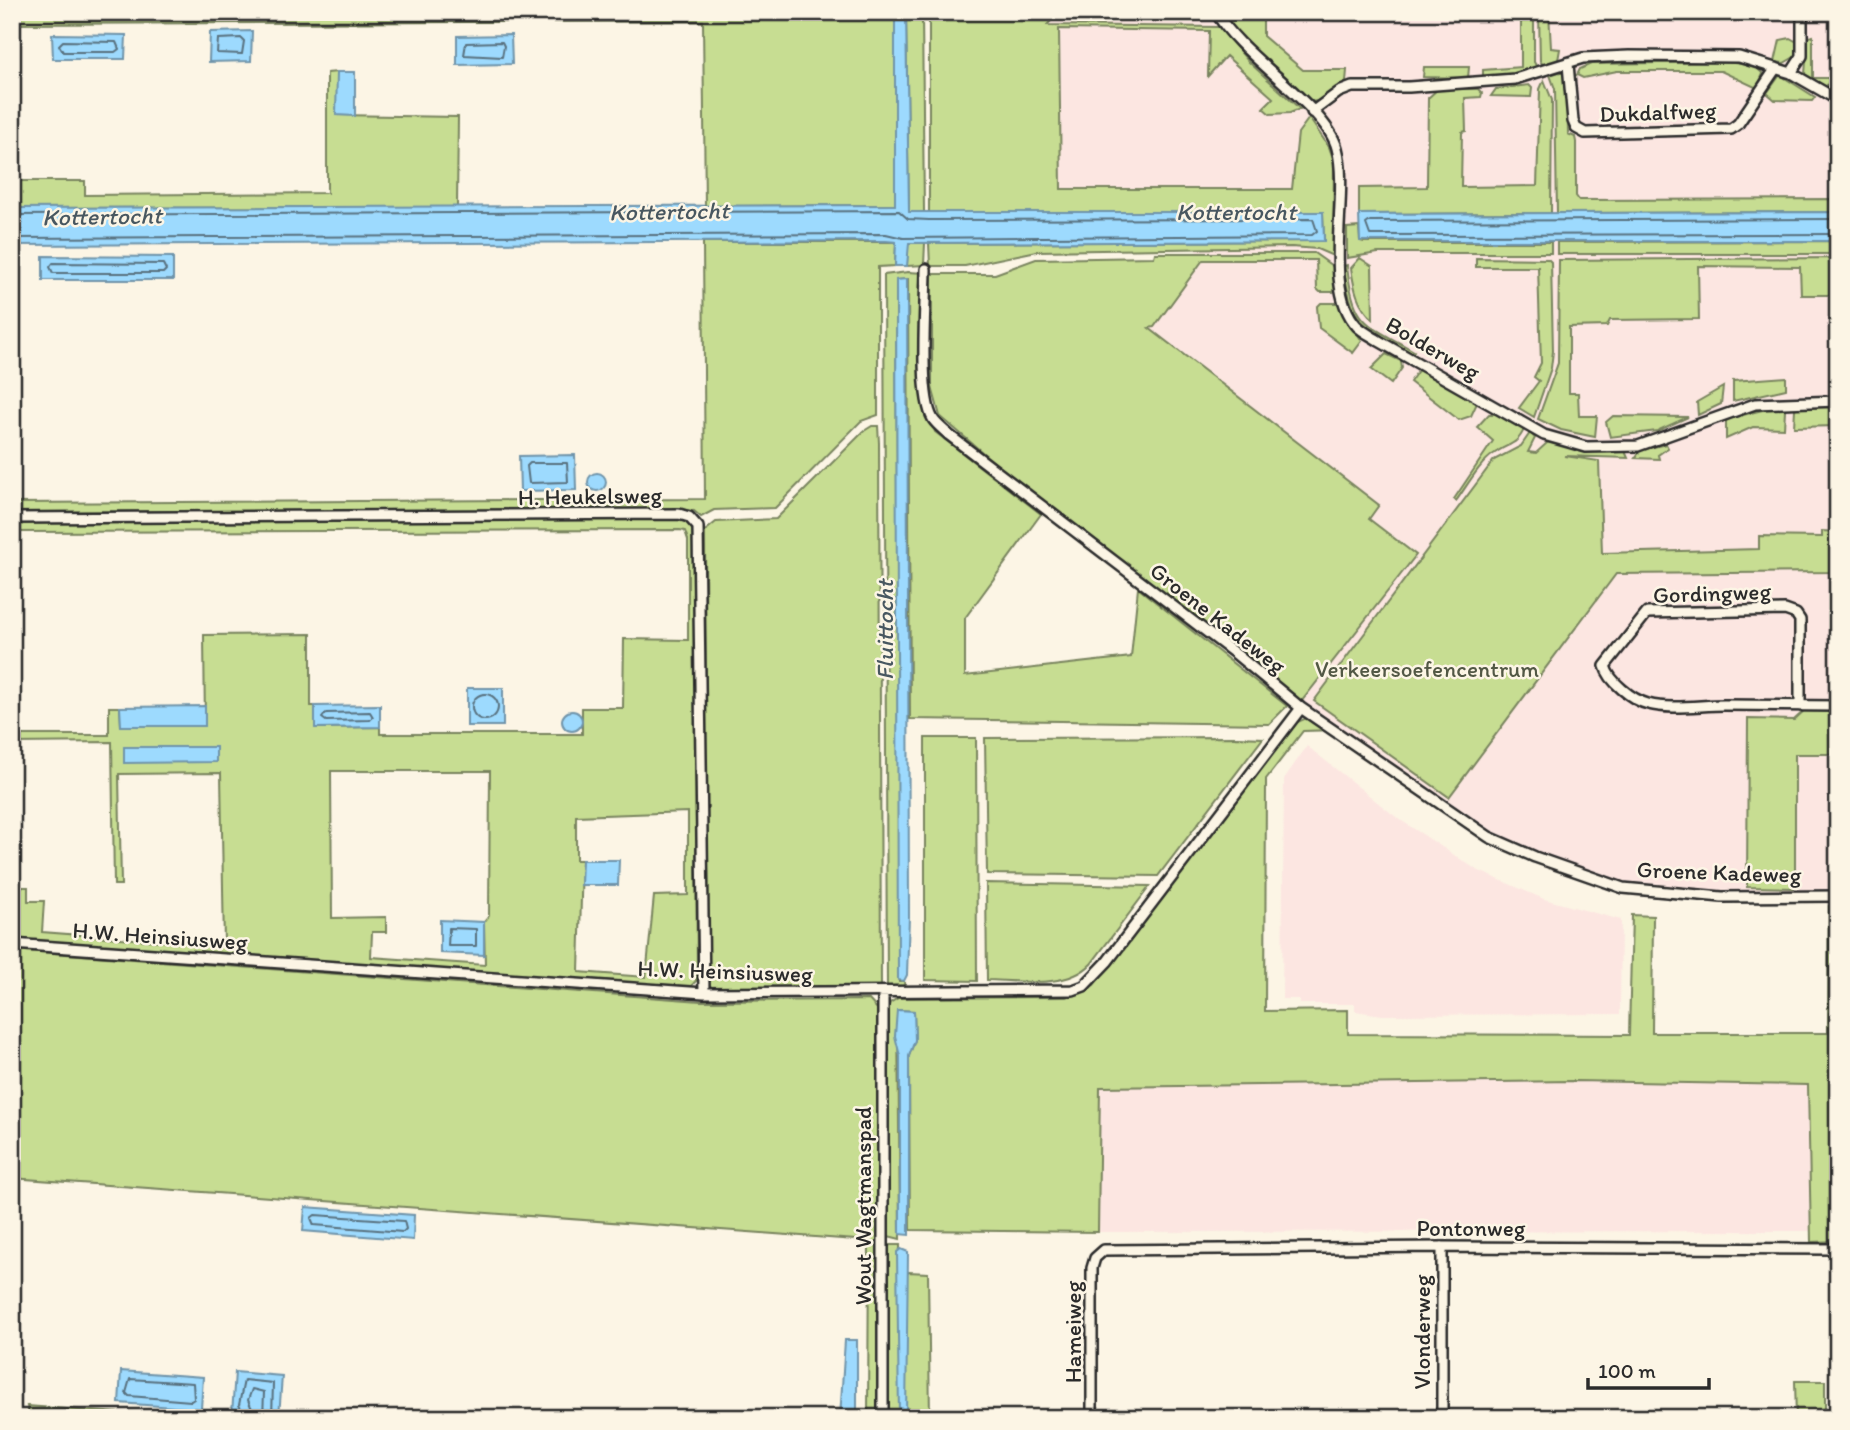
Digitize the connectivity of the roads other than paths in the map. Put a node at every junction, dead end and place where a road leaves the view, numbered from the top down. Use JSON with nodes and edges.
{"nodes":[{"id":1,"x":1216,"y":12,"type":"edge"},
{"id":2,"x":1801,"y":12,"type":"edge"},
{"id":3,"x":1568,"y":64,"type":"junction"},
{"id":4,"x":1776,"y":68,"type":"junction"},
{"id":5,"x":1791,"y":73,"type":"junction"},
{"id":6,"x":1838,"y":100,"type":"edge"},
{"id":7,"x":1312,"y":112,"type":"junction"},
{"id":8,"x":926,"y":269,"type":"dead end"},
{"id":9,"x":1838,"y":401,"type":"edge"},
{"id":10,"x":12,"y":518,"type":"edge"},
{"id":11,"x":1800,"y":706,"type":"junction"},
{"id":12,"x":1838,"y":706,"type":"edge"},
{"id":13,"x":1301,"y":708,"type":"junction"},
{"id":14,"x":1838,"y":896,"type":"edge"},
{"id":15,"x":12,"y":944,"type":"edge"},
{"id":16,"x":704,"y":993,"type":"junction"},
{"id":17,"x":883,"y":994,"type":"junction"},
{"id":18,"x":1442,"y":1247,"type":"junction"},
{"id":19,"x":1838,"y":1249,"type":"edge"},
{"id":20,"x":1104,"y":1250,"type":"joint"},
{"id":21,"x":883,"y":1418,"type":"edge"},
{"id":22,"x":1092,"y":1418,"type":"edge"},
{"id":23,"x":1442,"y":1418,"type":"edge"}],
"edges":[{"from":1,"to":7,"type":"street","name":"Bolderweg"},
{"from":2,"to":5,"type":"street"},
{"from":3,"to":4,"type":"street"},
{"from":3,"to":4,"type":"street","name":"Dukdalfweg"},
{"from":3,"to":7,"type":"street"},
{"from":4,"to":5,"type":"street"},
{"from":5,"to":6,"type":"street"},
{"from":7,"to":9,"type":"street","name":"Bolderweg"},
{"from":8,"to":13,"type":"street","name":"Groene Kadeweg"},
{"from":10,"to":16,"type":"street","name":"H. Heukelsweg"},
{"from":11,"to":11,"type":"street","name":"Gordingweg"},
{"from":11,"to":12,"type":"street","name":"Gordingweg"},
{"from":13,"to":14,"type":"street","name":"Groene Kadeweg"},
{"from":13,"to":17,"type":"street","name":"H.W. Heinsiusweg"},
{"from":15,"to":16,"type":"street","name":"H.W. Heinsiusweg"},
{"from":16,"to":17,"type":"street","name":"H.W. Heinsiusweg"},
{"from":17,"to":21,"type":"street","name":"Wout Wagtmanspad"},
{"from":18,"to":19,"type":"street","name":"Pontonweg"},
{"from":18,"to":20,"type":"street","name":"Pontonweg"},
{"from":18,"to":23,"type":"street","name":"Vlonderweg"},
{"from":20,"to":22,"type":"street","name":"Hameiweg"}]}
